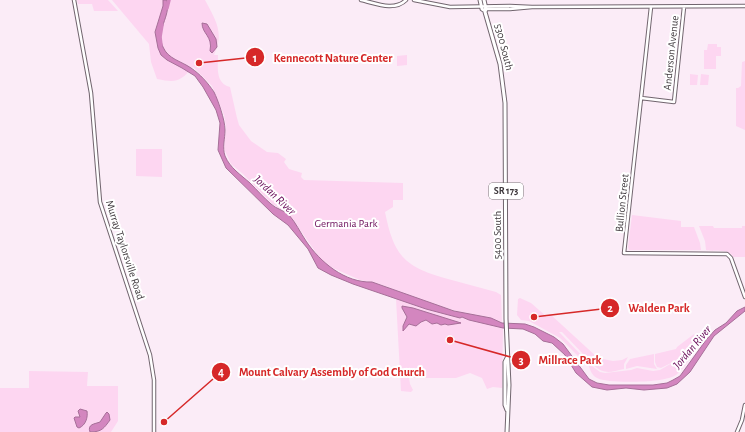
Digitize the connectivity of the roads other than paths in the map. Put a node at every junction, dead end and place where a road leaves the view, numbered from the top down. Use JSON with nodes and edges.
{"nodes":[{"id":1,"x":74,"y":0,"type":"edge"},
{"id":2,"x":361,"y":0,"type":"edge"},
{"id":3,"x":406,"y":0,"type":"edge"},
{"id":4,"x":414,"y":0,"type":"edge"},
{"id":5,"x":480,"y":0,"type":"edge"},
{"id":6,"x":484,"y":0,"type":"edge"},
{"id":7,"x":745,"y":6,"type":"edge"},
{"id":8,"x":651,"y":7,"type":"junction"},
{"id":9,"x":684,"y":7,"type":"junction"},
{"id":10,"x":483,"y":8,"type":"junction"},
{"id":11,"x":504,"y":88,"type":"joint"},
{"id":12,"x":642,"y":98,"type":"junction"},
{"id":13,"x":745,"y":294,"type":"edge"},
{"id":14,"x":745,"y":405,"type":"edge"},
{"id":15,"x":154,"y":432,"type":"edge"},
{"id":16,"x":507,"y":432,"type":"edge"},
{"id":17,"x":737,"y":432,"type":"edge"}],
"edges":[{"from":1,"to":15,"type":"street","name":"Murray Taylorsville Road"},
{"from":2,"to":3,"type":"street"},
{"from":4,"to":10,"type":"street"},
{"from":5,"to":10,"type":"main road","name":"5300 South","number":"SR 173"},
{"from":6,"to":10,"type":"main road","name":"5300 South","number":"SR 173"},
{"from":7,"to":9,"type":"street"},
{"from":8,"to":9,"type":"street"},
{"from":8,"to":10,"type":"street"},
{"from":8,"to":12,"type":"street","name":"Bullion Street"},
{"from":9,"to":12,"type":"street","name":"Anderson Avenue"},
{"from":10,"to":11,"type":"main road","name":"5300 South","number":"SR 173"},
{"from":11,"to":16,"type":"main road","name":"5400 South","number":"SR 173"},
{"from":12,"to":13,"type":"street","name":"Bullion Street"},
{"from":14,"to":17,"type":"street"}]}
